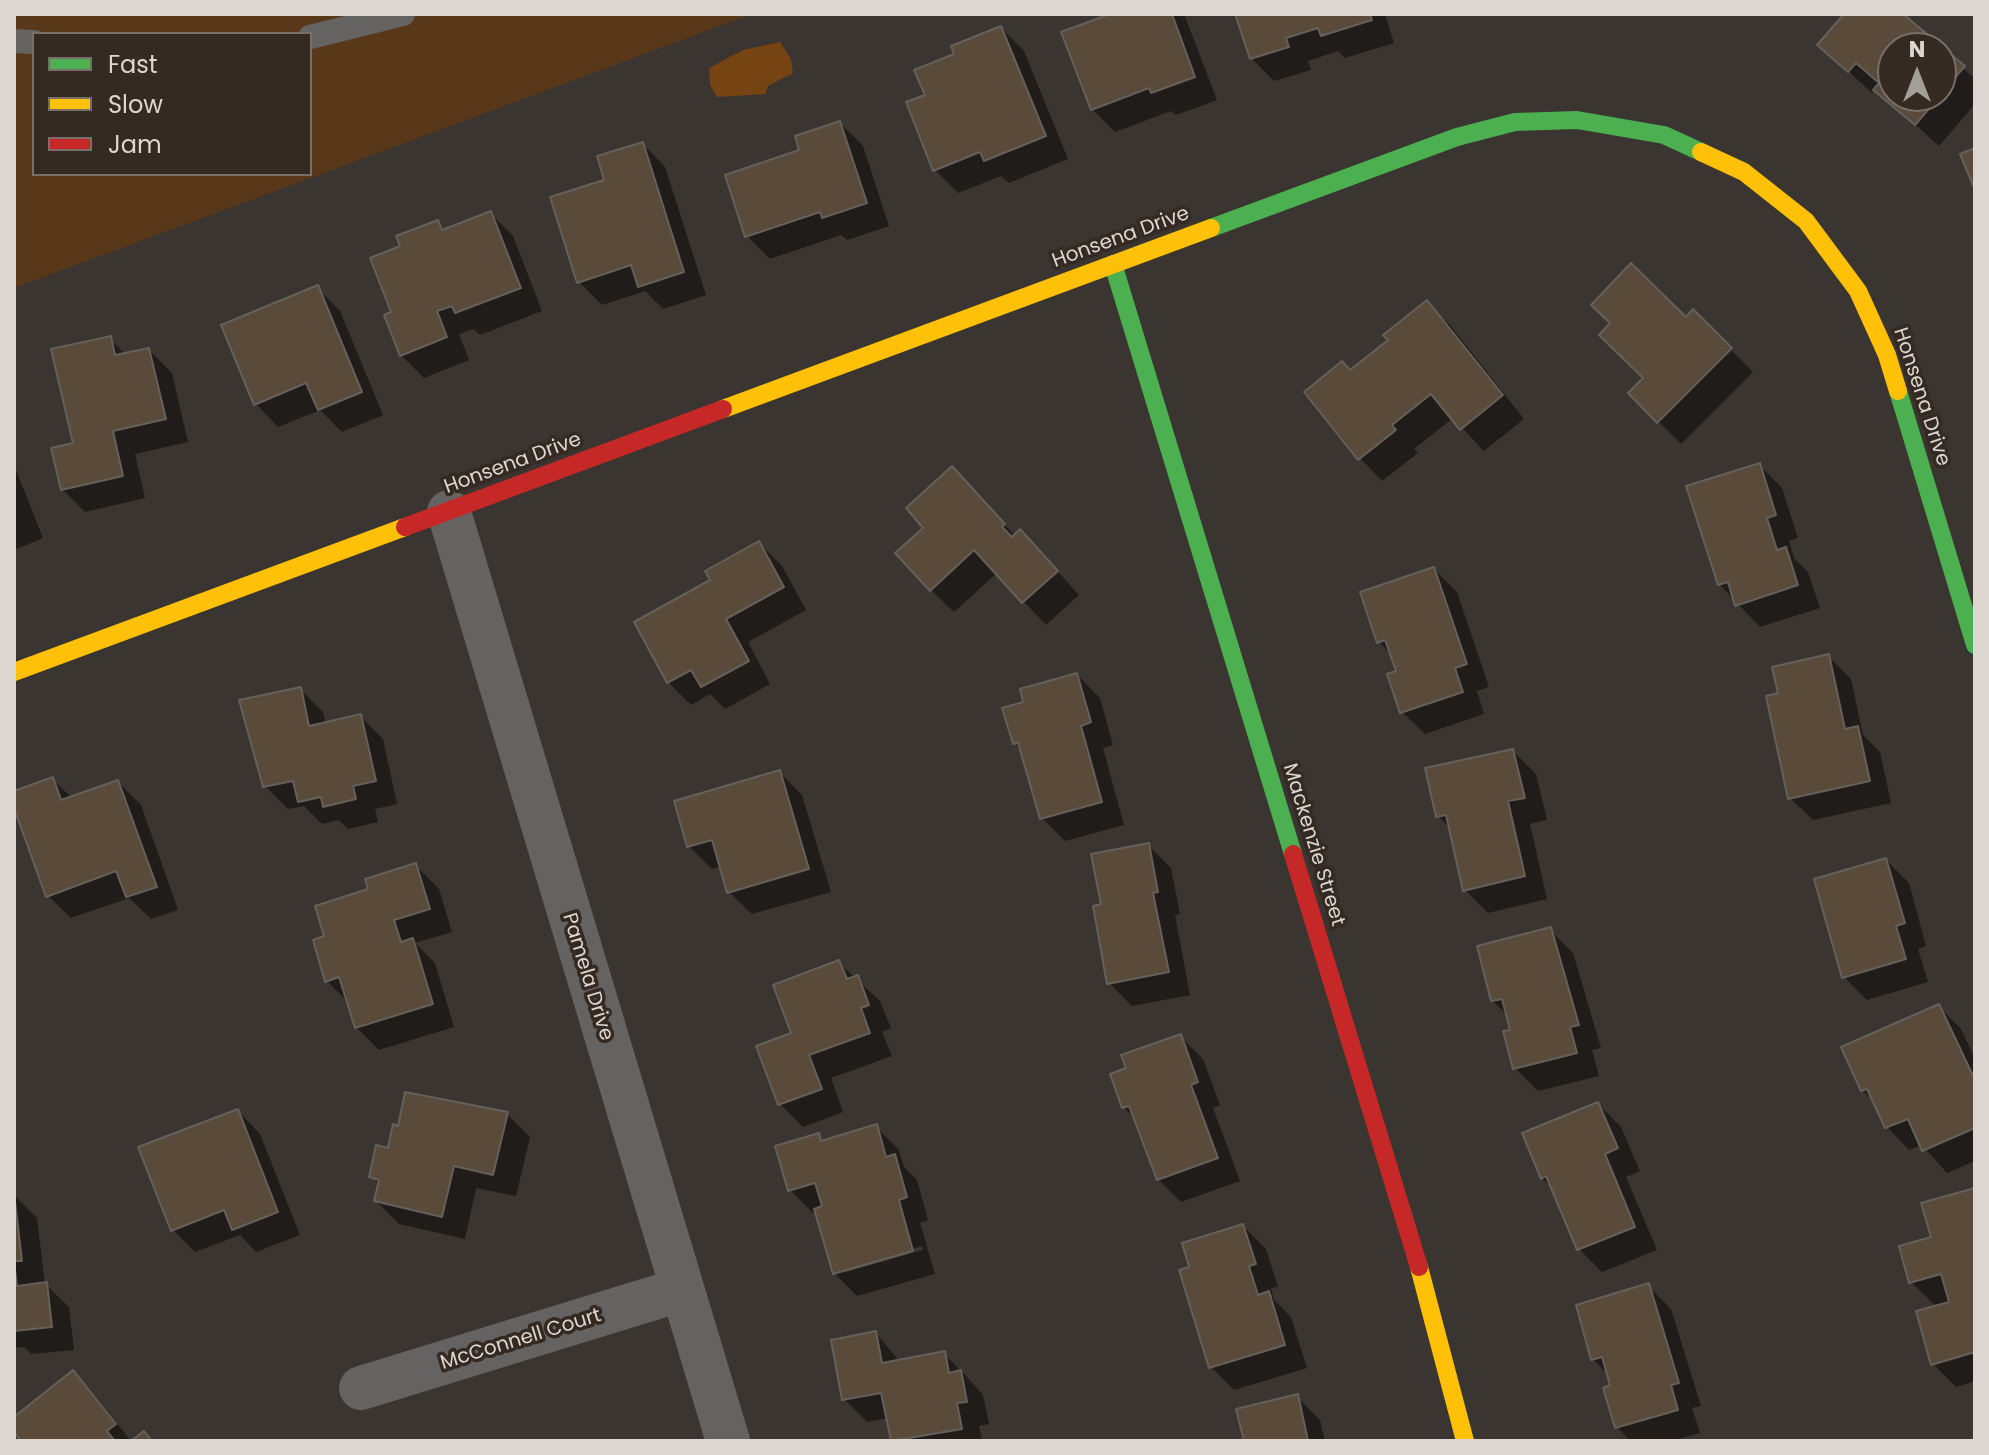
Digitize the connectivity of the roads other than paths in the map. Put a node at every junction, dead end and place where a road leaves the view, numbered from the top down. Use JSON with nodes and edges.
{"nodes":[{"id":1,"x":403,"y":14,"type":"edge"},
{"id":2,"x":312,"y":37,"type":"edge"},
{"id":3,"x":1113,"y":264,"type":"junction"},
{"id":4,"x":449,"y":512,"type":"junction"},
{"id":5,"x":1975,"y":645,"type":"edge"},
{"id":6,"x":14,"y":672,"type":"edge"},
{"id":7,"x":680,"y":1290,"type":"junction"},
{"id":8,"x":361,"y":1388,"type":"dead end"},
{"id":9,"x":728,"y":1441,"type":"edge"},
{"id":10,"x":1465,"y":1441,"type":"edge"}],
"edges":[{"from":1,"to":2,"type":"lane"},
{"from":3,"to":4,"type":"street","name":"Honsena Drive"},
{"from":3,"to":5,"type":"street","name":"Honsena Drive"},
{"from":3,"to":10,"type":"street","name":"Mackenzie Street"},
{"from":4,"to":6,"type":"street","name":"Honsena Drive"},
{"from":4,"to":7,"type":"street","name":"Pamela Drive"},
{"from":7,"to":8,"type":"street","name":"McConnell Court"},
{"from":7,"to":9,"type":"street","name":"Pamela Drive"}]}
